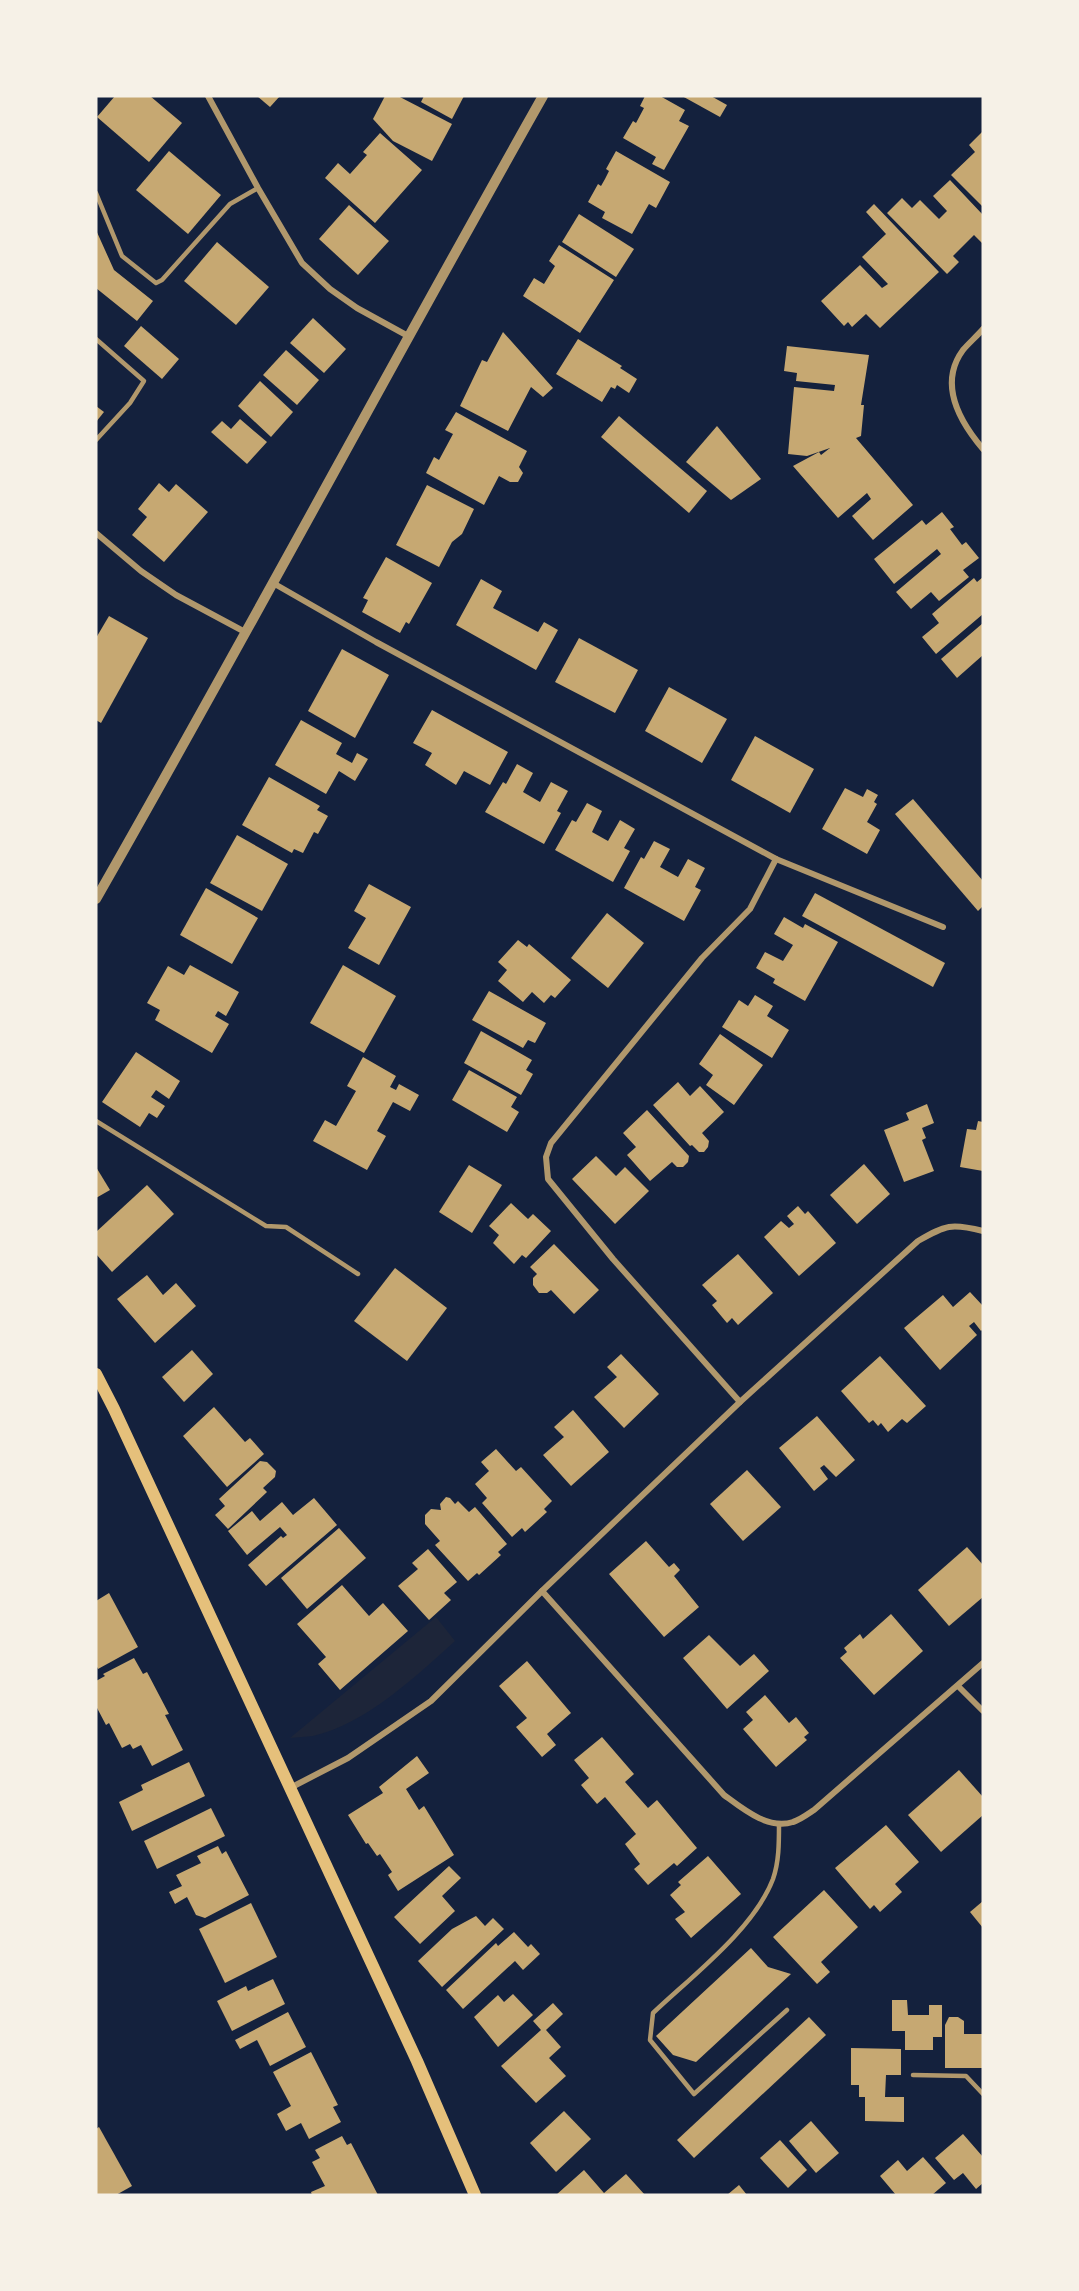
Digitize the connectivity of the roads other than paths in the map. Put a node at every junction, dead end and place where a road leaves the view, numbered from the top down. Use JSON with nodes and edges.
{"nodes":[{"id":1,"x":208,"y":96,"type":"edge"},
{"id":2,"x":543,"y":96,"type":"edge"},
{"id":3,"x":258,"y":188,"type":"junction"},
{"id":4,"x":96,"y":193,"type":"edge"},
{"id":5,"x":983,"y":329,"type":"edge"},
{"id":6,"x":408,"y":336,"type":"junction"},
{"id":7,"x":96,"y":339,"type":"edge"},
{"id":8,"x":96,"y":440,"type":"edge"},
{"id":9,"x":983,"y":449,"type":"edge"},
{"id":10,"x":96,"y":532,"type":"edge"},
{"id":11,"x":273,"y":583,"type":"junction"},
{"id":12,"x":245,"y":632,"type":"junction"},
{"id":13,"x":776,"y":859,"type":"junction"},
{"id":14,"x":96,"y":899,"type":"edge"},
{"id":15,"x":943,"y":927,"type":"dead end"},
{"id":16,"x":96,"y":1121,"type":"edge"},
{"id":17,"x":983,"y":1231,"type":"edge"},
{"id":18,"x":358,"y":1274,"type":"dead end"},
{"id":19,"x":96,"y":1374,"type":"edge"},
{"id":20,"x":740,"y":1402,"type":"junction"},
{"id":21,"x":542,"y":1591,"type":"junction"},
{"id":22,"x":983,"y":1663,"type":"edge"},
{"id":23,"x":958,"y":1686,"type":"junction"},
{"id":24,"x":983,"y":1711,"type":"edge"},
{"id":25,"x":289,"y":1788,"type":"junction"},
{"id":26,"x":779,"y":1824,"type":"junction"},
{"id":27,"x":787,"y":2010,"type":"dead end"},
{"id":28,"x":913,"y":2075,"type":"dead end"},
{"id":29,"x":983,"y":2094,"type":"edge"},
{"id":30,"x":475,"y":2195,"type":"edge"}],
"edges":[{"from":1,"to":3,"type":"street"},
{"from":2,"to":6,"type":"street"},
{"from":3,"to":4,"type":"lane"},
{"from":3,"to":6,"type":"street"},
{"from":5,"to":9,"type":"street"},
{"from":6,"to":11,"type":"street"},
{"from":7,"to":8,"type":"lane"},
{"from":10,"to":12,"type":"street"},
{"from":11,"to":12,"type":"street"},
{"from":11,"to":13,"type":"street"},
{"from":12,"to":14,"type":"street"},
{"from":13,"to":15,"type":"street"},
{"from":13,"to":20,"type":"street"},
{"from":16,"to":18,"type":"lane"},
{"from":17,"to":20,"type":"street"},
{"from":19,"to":25,"type":"main road"},
{"from":20,"to":21,"type":"street"},
{"from":21,"to":25,"type":"street"},
{"from":21,"to":26,"type":"street"},
{"from":22,"to":23,"type":"street"},
{"from":23,"to":24,"type":"street"},
{"from":23,"to":26,"type":"street"},
{"from":25,"to":30,"type":"main road"},
{"from":26,"to":27,"type":"lane"},
{"from":28,"to":29,"type":"lane"}]}
